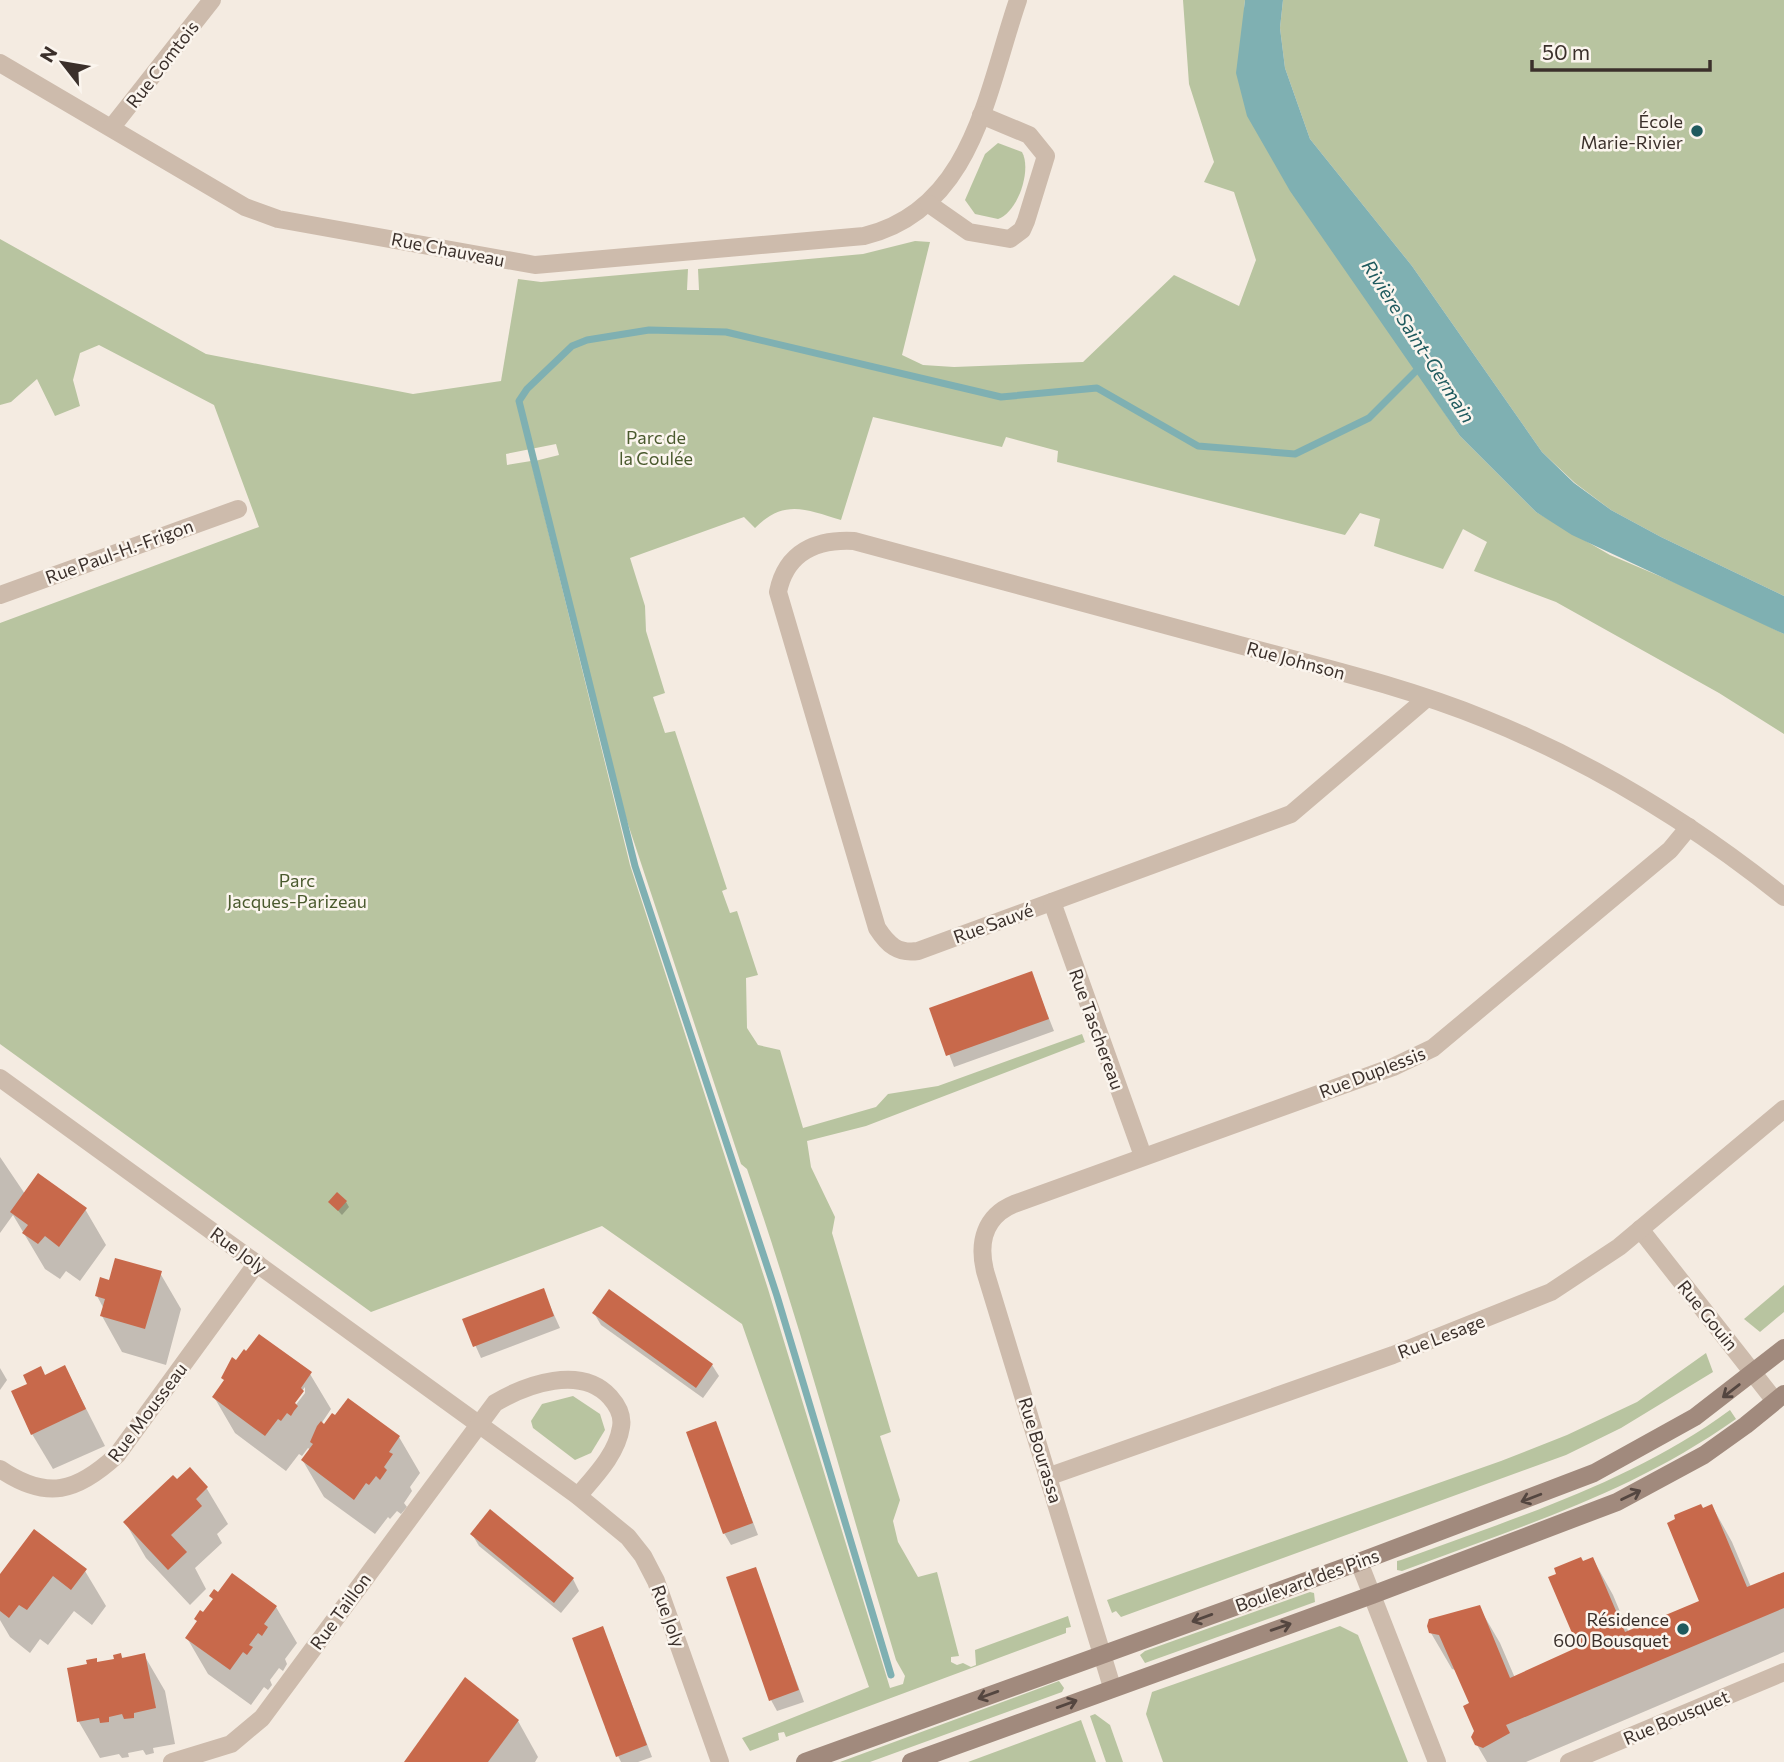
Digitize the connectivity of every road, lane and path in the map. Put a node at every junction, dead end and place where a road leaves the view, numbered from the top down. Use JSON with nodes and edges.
{"nodes":[{"id":1,"x":212,"y":0,"type":"edge"},
{"id":2,"x":1018,"y":0,"type":"edge"},
{"id":3,"x":0,"y":63,"type":"edge"},
{"id":4,"x":981,"y":115,"type":"junction"},
{"id":5,"x":112,"y":127,"type":"junction"},
{"id":6,"x":929,"y":204,"type":"junction"},
{"id":7,"x":238,"y":509,"type":"dead end"},
{"id":8,"x":781,"y":578,"type":"joint"},
{"id":9,"x":0,"y":595,"type":"edge"},
{"id":10,"x":1427,"y":698,"type":"junction"},
{"id":11,"x":1689,"y":827,"type":"junction"},
{"id":12,"x":1784,"y":897,"type":"edge"},
{"id":13,"x":1052,"y":902,"type":"junction"},
{"id":14,"x":0,"y":1078,"type":"edge"},
{"id":15,"x":1784,"y":1109,"type":"edge"},
{"id":16,"x":1143,"y":1156,"type":"junction"},
{"id":17,"x":995,"y":1216,"type":"joint"},
{"id":18,"x":1640,"y":1230,"type":"junction"},
{"id":19,"x":257,"y":1263,"type":"junction"},
{"id":20,"x":1784,"y":1348,"type":"edge"},
{"id":21,"x":1754,"y":1373,"type":"junction"},
{"id":22,"x":1780,"y":1397,"type":"edge"},
{"id":23,"x":478,"y":1422,"type":"junction"},
{"id":24,"x":0,"y":1469,"type":"edge"},
{"id":25,"x":1050,"y":1476,"type":"junction"},
{"id":26,"x":579,"y":1496,"type":"junction"},
{"id":27,"x":1359,"y":1562,"type":"junction"},
{"id":28,"x":1372,"y":1595,"type":"junction"},
{"id":29,"x":1103,"y":1653,"type":"junction"},
{"id":30,"x":1784,"y":1672,"type":"edge"},
{"id":31,"x":1112,"y":1687,"type":"junction"},
{"id":32,"x":172,"y":1762,"type":"edge"},
{"id":33,"x":720,"y":1762,"type":"edge"},
{"id":34,"x":805,"y":1762,"type":"edge"},
{"id":35,"x":911,"y":1762,"type":"edge"},
{"id":36,"x":1437,"y":1762,"type":"edge"},
{"id":37,"x":1569,"y":1762,"type":"edge"}],
"edges":[{"from":1,"to":5,"type":"street","name":"Rue Comtois"},
{"from":2,"to":4,"type":"street","name":"Rue Chauveau"},
{"from":3,"to":5,"type":"street","name":"Rue Chauveau"},
{"from":4,"to":6,"type":"street","name":"Rue Chauveau"},
{"from":4,"to":6,"type":"street"},
{"from":5,"to":6,"type":"street","name":"Rue Chauveau"},
{"from":7,"to":9,"type":"street","name":"Rue Paul-H.-Frigon"},
{"from":8,"to":10,"type":"street","name":"Rue Johnson"},
{"from":8,"to":13,"type":"street","name":"Rue Sauvé"},
{"from":10,"to":11,"type":"street","name":"Rue Johnson"},
{"from":10,"to":13,"type":"street","name":"Rue Sauvé"},
{"from":11,"to":12,"type":"street","name":"Rue Johnson"},
{"from":11,"to":16,"type":"street","name":"Rue Duplessis"},
{"from":13,"to":16,"type":"street","name":"Rue Taschereau"},
{"from":14,"to":19,"type":"street","name":"Rue Joly"},
{"from":15,"to":18,"type":"street","name":"Rue Lesage"},
{"from":16,"to":17,"type":"street","name":"Rue Duplessis"},
{"from":17,"to":25,"type":"street","name":"Rue Bourassa"},
{"from":18,"to":21,"type":"street","name":"Rue Gouin"},
{"from":18,"to":25,"type":"street","name":"Rue Lesage"},
{"from":19,"to":23,"type":"street","name":"Rue Joly"},
{"from":19,"to":24,"type":"street","name":"Rue Mousseau"},
{"from":20,"to":21,"type":"street","name":"Boulevard des Pins"},
{"from":21,"to":22,"type":"street","name":"Rue Gouin"},
{"from":21,"to":27,"type":"street","name":"Boulevard des Pins","one_way":true},
{"from":28,"to":22,"type":"street","name":"Boulevard des Pins","one_way":true},
{"from":23,"to":26,"type":"street","name":"Rue Joly"},
{"from":23,"to":26,"type":"street"},
{"from":23,"to":32,"type":"street","name":"Rue Taillon"},
{"from":25,"to":29,"type":"street","name":"Rue Bourassa"},
{"from":26,"to":33,"type":"street","name":"Rue Joly"},
{"from":27,"to":28,"type":"street"},
{"from":27,"to":29,"type":"street","name":"Boulevard des Pins","one_way":true},
{"from":31,"to":28,"type":"street","name":"Boulevard des Pins","one_way":true},
{"from":28,"to":36,"type":"street"},
{"from":29,"to":31,"type":"street","name":"Rue Bourassa"},
{"from":29,"to":34,"type":"street","name":"Boulevard des Pins","one_way":true},
{"from":30,"to":37,"type":"street","name":"Rue Bousquet"},
{"from":35,"to":31,"type":"street","name":"Boulevard des Pins","one_way":true}]}
